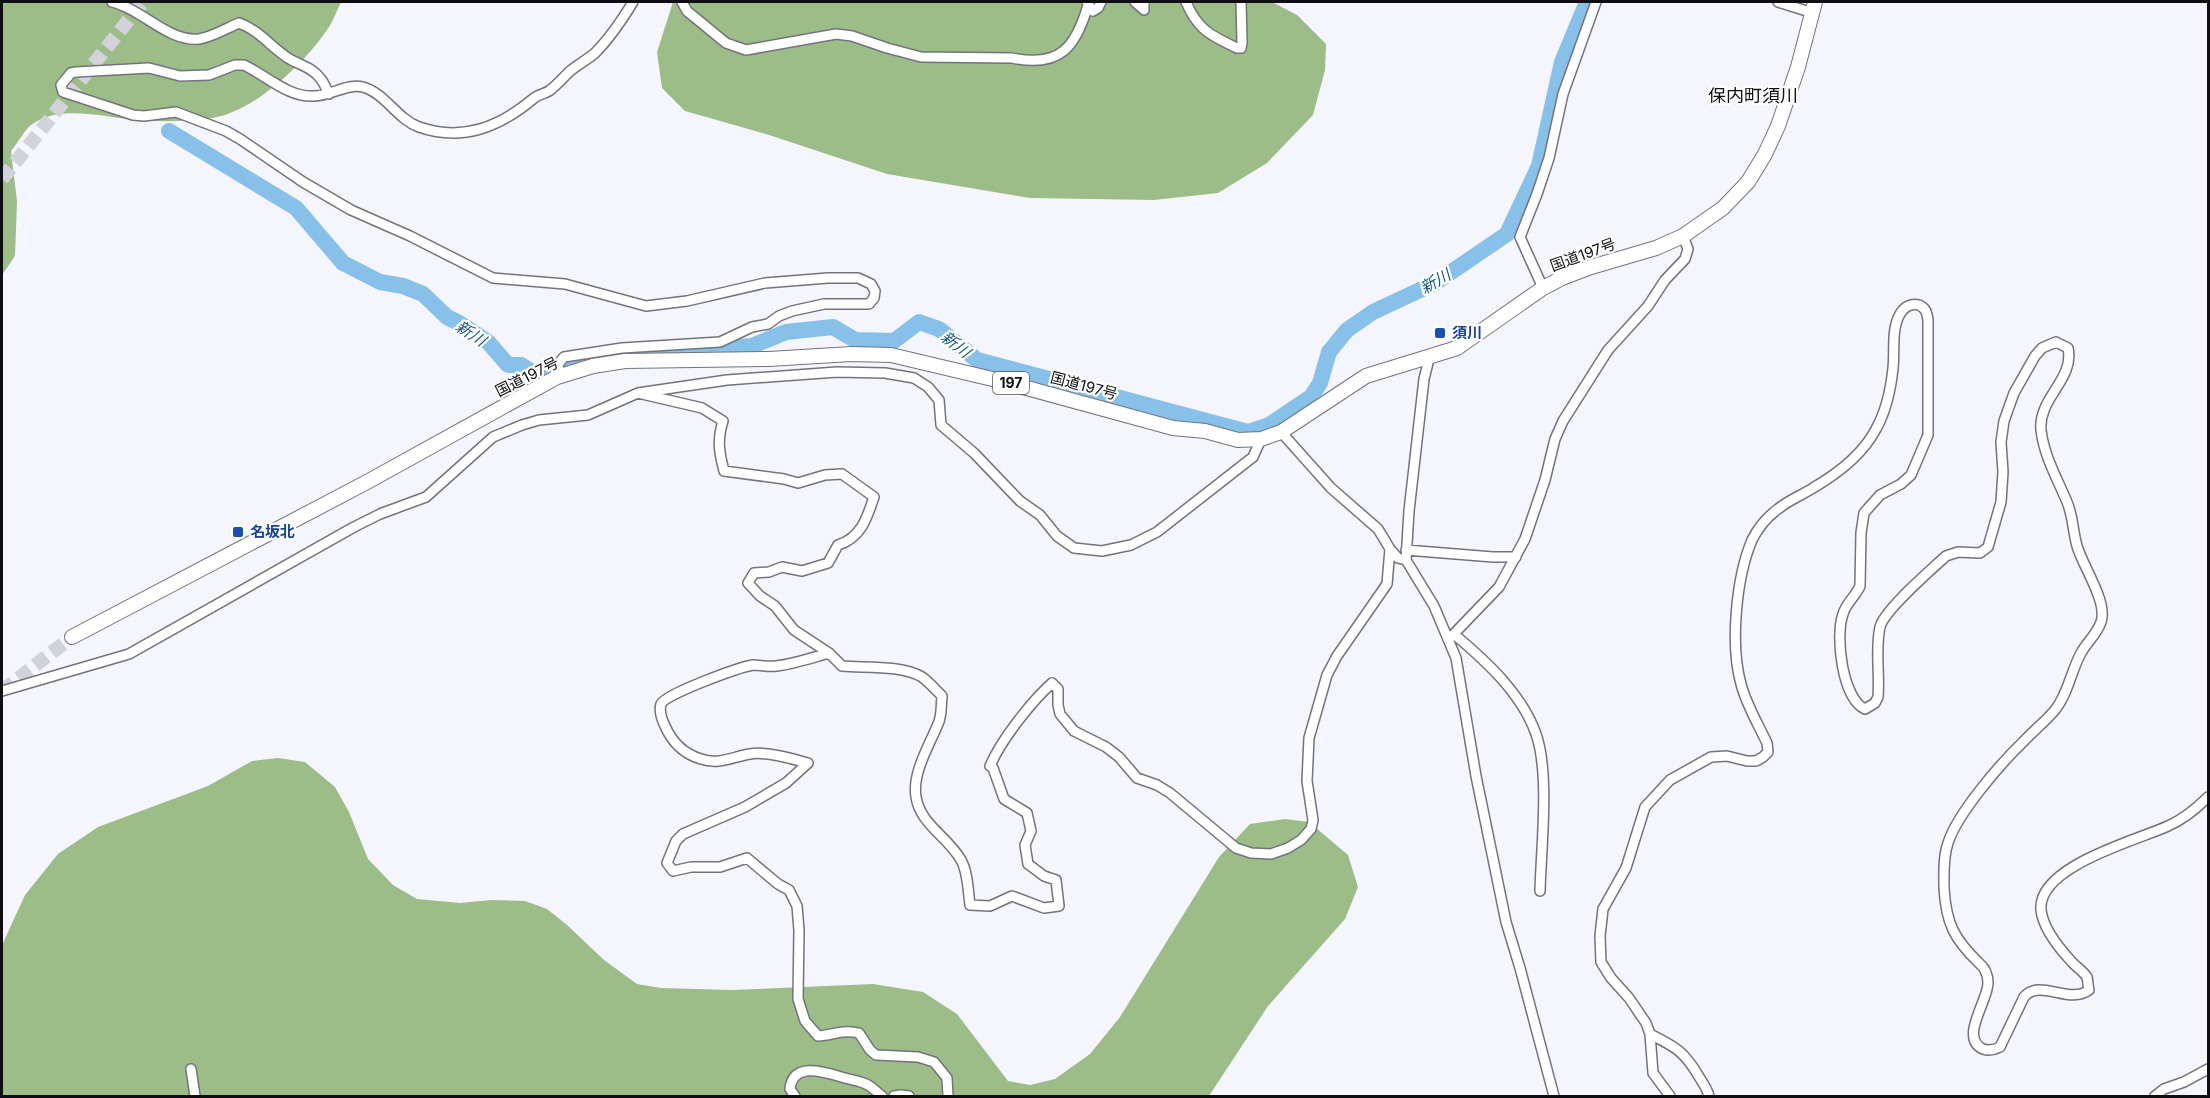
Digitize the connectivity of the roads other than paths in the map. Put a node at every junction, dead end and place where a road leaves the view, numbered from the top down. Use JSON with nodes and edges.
{"nodes":[{"id":1,"x":112,"y":2,"type":"edge"},
{"id":2,"x":633,"y":2,"type":"edge"},
{"id":3,"x":682,"y":2,"type":"edge"},
{"id":4,"x":1101,"y":2,"type":"edge"},
{"id":5,"x":1135,"y":2,"type":"edge"},
{"id":6,"x":1144,"y":2,"type":"edge"},
{"id":7,"x":1186,"y":2,"type":"edge"},
{"id":8,"x":1241,"y":2,"type":"edge"},
{"id":9,"x":1596,"y":2,"type":"edge"},
{"id":10,"x":1778,"y":2,"type":"edge"},
{"id":11,"x":1088,"y":3,"type":"edge"},
{"id":12,"x":1814,"y":7,"type":"edge"},
{"id":13,"x":329,"y":94,"type":"junction"},
{"id":14,"x":1683,"y":237,"type":"junction"},
{"id":15,"x":1543,"y":288,"type":"junction"},
{"id":16,"x":720,"y":342,"type":"junction"},
{"id":17,"x":1430,"y":355,"type":"junction"},
{"id":18,"x":722,"y":359,"type":"junction"},
{"id":19,"x":557,"y":377,"type":"junction"},
{"id":20,"x":638,"y":393,"type":"junction"},
{"id":21,"x":1281,"y":432,"type":"junction"},
{"id":22,"x":1261,"y":439,"type":"junction"},
{"id":23,"x":1389,"y":549,"type":"junction"},
{"id":24,"x":1406,"y":555,"type":"junction"},
{"id":25,"x":1516,"y":557,"type":"junction"},
{"id":26,"x":72,"y":637,"type":"tunnel mouth"},
{"id":27,"x":1452,"y":637,"type":"junction"},
{"id":28,"x":829,"y":653,"type":"junction"},
{"id":29,"x":2,"y":691,"type":"edge"},
{"id":30,"x":2208,"y":797,"type":"edge"},
{"id":31,"x":1540,"y":891,"type":"dead end"},
{"id":32,"x":1650,"y":1034,"type":"junction"},
{"id":33,"x":191,"y":1069,"type":"dead end"},
{"id":34,"x":2208,"y":1069,"type":"edge"},
{"id":35,"x":195,"y":1096,"type":"edge"},
{"id":36,"x":795,"y":1096,"type":"edge"},
{"id":37,"x":882,"y":1096,"type":"edge"},
{"id":38,"x":894,"y":1096,"type":"edge"},
{"id":39,"x":909,"y":1096,"type":"edge"},
{"id":40,"x":948,"y":1096,"type":"edge"},
{"id":41,"x":1554,"y":1096,"type":"edge"},
{"id":42,"x":1670,"y":1096,"type":"edge"},
{"id":43,"x":1709,"y":1096,"type":"edge"},
{"id":44,"x":2155,"y":1096,"type":"edge"}],
"edges":[{"from":1,"to":13,"type":"street"},
{"from":2,"to":13,"type":"street"},
{"from":3,"to":11,"type":"street"},
{"from":4,"to":11,"type":"street"},
{"from":5,"to":6,"type":"street"},
{"from":7,"to":8,"type":"street"},
{"from":9,"to":15,"type":"street"},
{"from":10,"to":12,"type":"street"},
{"from":12,"to":14,"type":"highway","name":"国道197号","number":"197"},
{"from":13,"to":16,"type":"street"},
{"from":14,"to":15,"type":"highway","name":"国道197号","number":"197"},
{"from":14,"to":25,"type":"street"},
{"from":15,"to":17,"type":"highway","name":"国道197号","number":"197"},
{"from":16,"to":18,"type":"street"},
{"from":16,"to":19,"type":"street"},
{"from":17,"to":21,"type":"highway","name":"国道197号","number":"197"},
{"from":17,"to":24,"type":"street"},
{"from":18,"to":19,"type":"highway","name":"国道197号","number":"197"},
{"from":18,"to":22,"type":"highway","name":"国道197号","number":"197"},
{"from":19,"to":26,"type":"highway","name":"国道197号","number":"197"},
{"from":20,"to":22,"type":"street"},
{"from":20,"to":28,"type":"street"},
{"from":20,"to":29,"type":"street"},
{"from":21,"to":22,"type":"highway","name":"国道197号","number":"197"},
{"from":21,"to":23,"type":"street"},
{"from":23,"to":24,"type":"street"},
{"from":23,"to":28,"type":"street"},
{"from":24,"to":25,"type":"street"},
{"from":24,"to":27,"type":"street"},
{"from":25,"to":27,"type":"street"},
{"from":27,"to":31,"type":"street"},
{"from":27,"to":41,"type":"street"},
{"from":28,"to":40,"type":"street"},
{"from":30,"to":32,"type":"street"},
{"from":32,"to":42,"type":"street"},
{"from":32,"to":43,"type":"street"},
{"from":33,"to":35,"type":"street"},
{"from":34,"to":44,"type":"street"},
{"from":36,"to":37,"type":"street"},
{"from":38,"to":39,"type":"street"}]}
